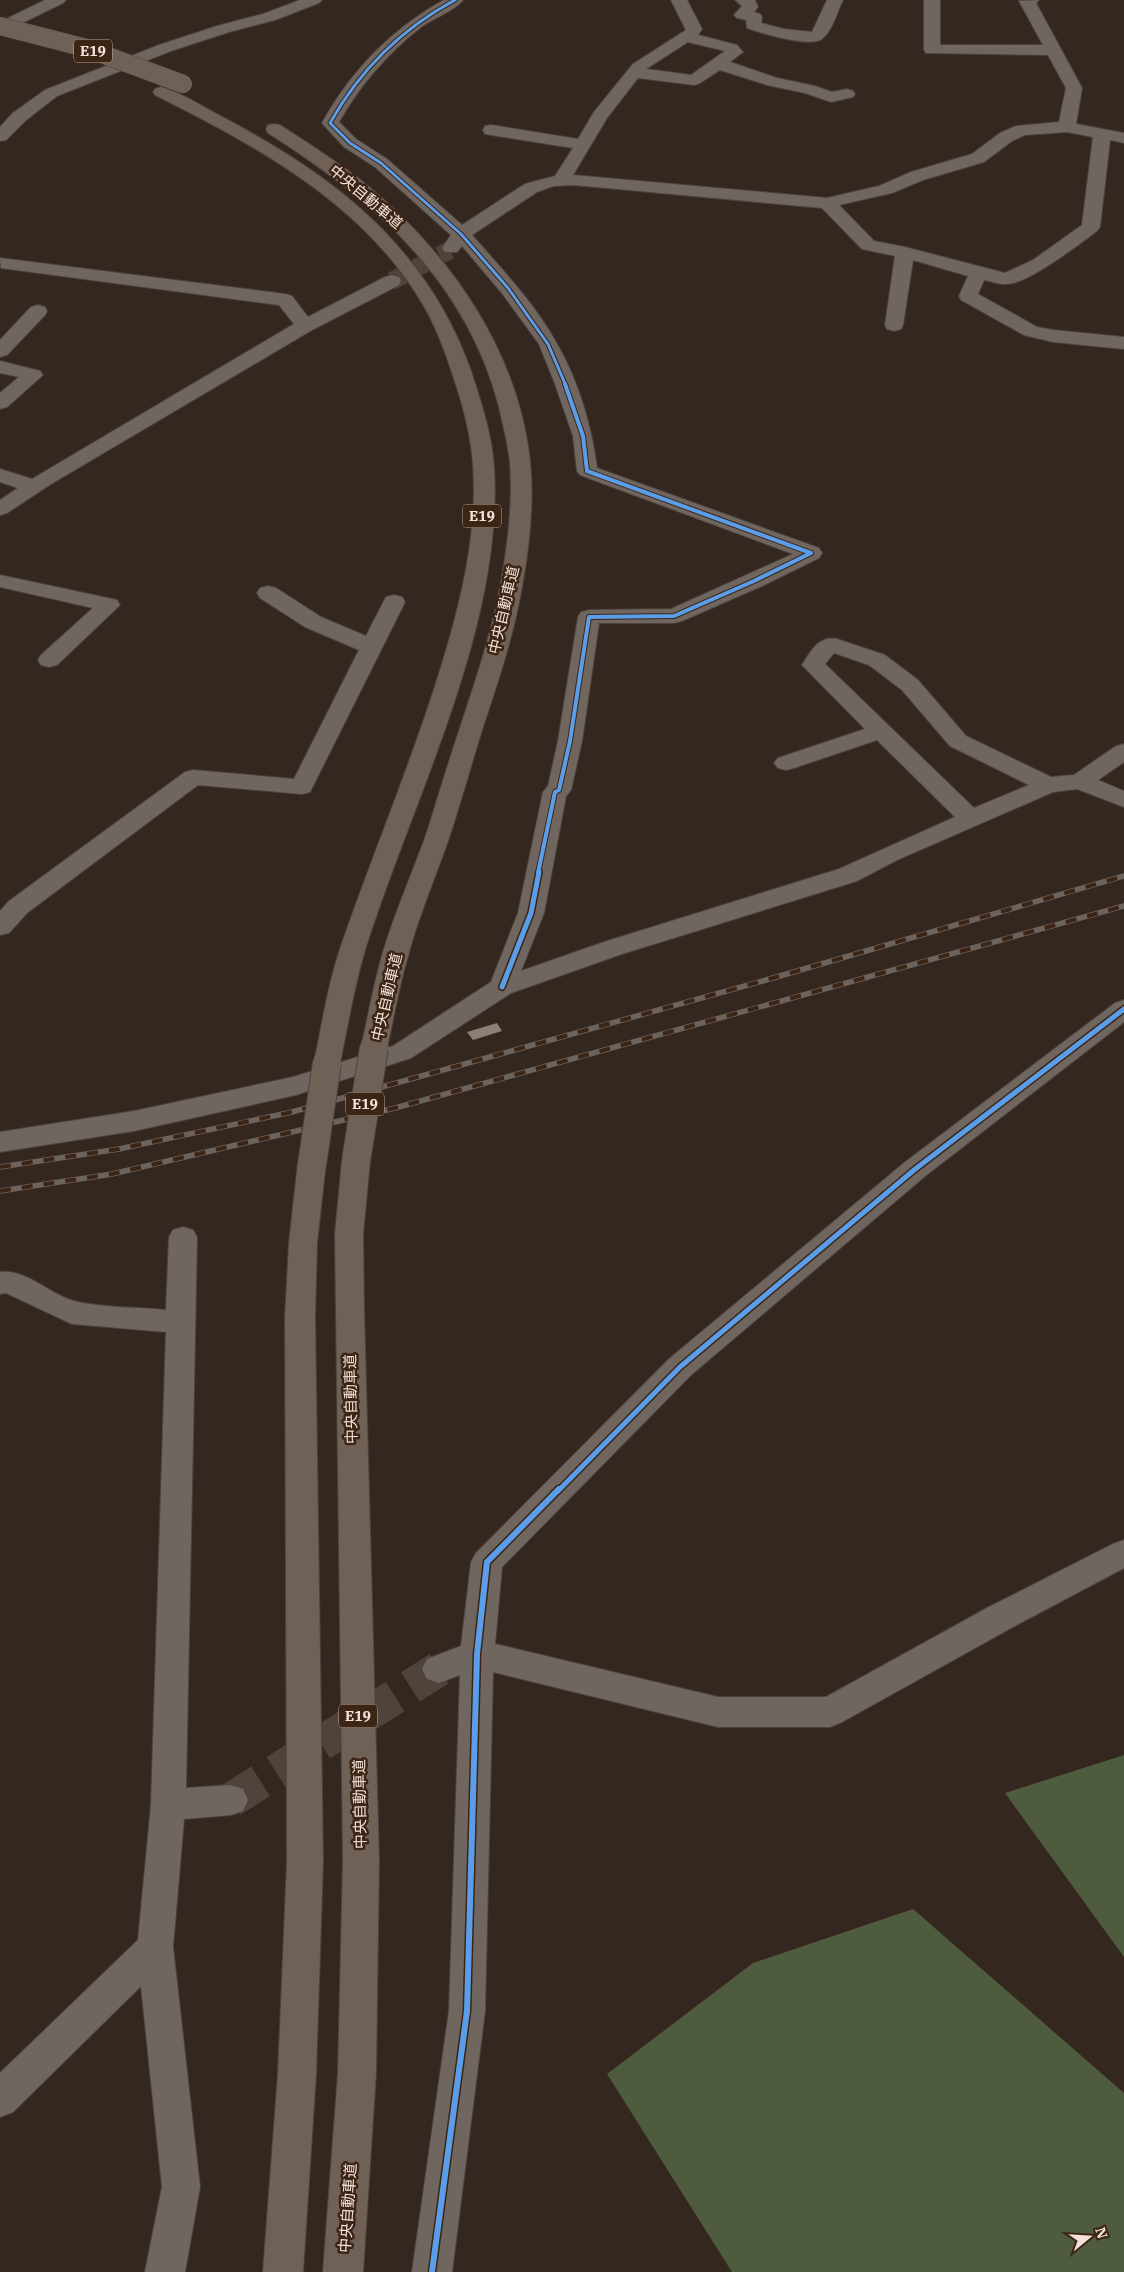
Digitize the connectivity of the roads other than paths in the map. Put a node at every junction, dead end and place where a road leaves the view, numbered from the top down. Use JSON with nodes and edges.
{"nodes":[{"id":1,"x":58,"y":0,"type":"edge"},
{"id":2,"x":314,"y":0,"type":"edge"},
{"id":3,"x":455,"y":0,"type":"edge"},
{"id":4,"x":679,"y":0,"type":"edge"},
{"id":5,"x":743,"y":0,"type":"edge"},
{"id":6,"x":836,"y":0,"type":"edge"},
{"id":7,"x":932,"y":0,"type":"edge"},
{"id":8,"x":1031,"y":0,"type":"edge"},
{"id":9,"x":0,"y":27,"type":"edge"},
{"id":10,"x":687,"y":38,"type":"junction"},
{"id":11,"x":0,"y":40,"type":"edge"},
{"id":12,"x":1053,"y":50,"type":"junction"},
{"id":13,"x":718,"y":64,"type":"junction"},
{"id":14,"x":635,"y":73,"type":"junction"},
{"id":15,"x":847,"y":94,"type":"dead end"},
{"id":16,"x":236,"y":108,"type":"dead end"},
{"id":17,"x":260,"y":121,"type":"dead end"},
{"id":18,"x":1067,"y":127,"type":"junction"},
{"id":19,"x":492,"y":130,"type":"dead end"},
{"id":20,"x":1102,"y":134,"type":"junction"},
{"id":21,"x":0,"y":136,"type":"edge"},
{"id":22,"x":1124,"y":138,"type":"edge"},
{"id":23,"x":584,"y":145,"type":"junction"},
{"id":24,"x":564,"y":181,"type":"junction"},
{"id":25,"x":827,"y":203,"type":"junction"},
{"id":26,"x":455,"y":242,"type":"junction"},
{"id":27,"x":904,"y":252,"type":"junction"},
{"id":28,"x":1,"y":262,"type":"edge"},
{"id":29,"x":978,"y":273,"type":"junction"},
{"id":30,"x":392,"y":281,"type":"tunnel mouth"},
{"id":31,"x":38,"y":311,"type":"dead end"},
{"id":32,"x":894,"y":325,"type":"dead end"},
{"id":33,"x":306,"y":326,"type":"junction"},
{"id":34,"x":1124,"y":343,"type":"edge"},
{"id":35,"x":0,"y":351,"type":"edge"},
{"id":36,"x":0,"y":367,"type":"edge"},
{"id":37,"x":0,"y":403,"type":"edge"},
{"id":38,"x":0,"y":475,"type":"edge"},
{"id":39,"x":35,"y":487,"type":"junction"},
{"id":40,"x":0,"y":509,"type":"edge"},
{"id":41,"x":0,"y":581,"type":"edge"},
{"id":42,"x":268,"y":592,"type":"dead end"},
{"id":43,"x":394,"y":602,"type":"dead end"},
{"id":44,"x":372,"y":647,"type":"junction"},
{"id":45,"x":49,"y":660,"type":"dead end"},
{"id":46,"x":882,"y":732,"type":"junction"},
{"id":47,"x":1124,"y":752,"type":"edge"},
{"id":48,"x":786,"y":764,"type":"dead end"},
{"id":49,"x":1080,"y":781,"type":"junction"},
{"id":50,"x":1048,"y":785,"type":"junction"},
{"id":51,"x":1124,"y":800,"type":"edge"},
{"id":52,"x":972,"y":819,"type":"junction"},
{"id":53,"x":0,"y":927,"type":"edge"},
{"id":54,"x":502,"y":987,"type":"junction"},
{"id":55,"x":1124,"y":1009,"type":"edge"},
{"id":56,"x":0,"y":1142,"type":"edge"},
{"id":57,"x":183,"y":1237,"type":"dead end"},
{"id":58,"x":0,"y":1283,"type":"edge"},
{"id":59,"x":181,"y":1322,"type":"junction"},
{"id":60,"x":1124,"y":1553,"type":"edge"},
{"id":61,"x":476,"y":1654,"type":"junction"},
{"id":62,"x":439,"y":1669,"type":"tunnel mouth"},
{"id":63,"x":231,"y":1800,"type":"tunnel mouth"},
{"id":64,"x":168,"y":1805,"type":"junction"},
{"id":65,"x":155,"y":1948,"type":"junction"},
{"id":66,"x":0,"y":2099,"type":"edge"},
{"id":67,"x":165,"y":2272,"type":"edge"},
{"id":68,"x":283,"y":2272,"type":"edge"},
{"id":69,"x":344,"y":2272,"type":"edge"},
{"id":70,"x":432,"y":2272,"type":"edge"}],
"edges":[{"from":1,"to":9,"type":"street"},
{"from":2,"to":21,"type":"street"},
{"from":3,"to":26,"type":"street"},
{"from":4,"to":10,"type":"street"},
{"from":5,"to":6,"type":"street"},
{"from":7,"to":12,"type":"street"},
{"from":8,"to":12,"type":"street"},
{"from":9,"to":16,"type":"highway","number":"E19","bridge":true},
{"from":10,"to":13,"type":"street"},
{"from":10,"to":14,"type":"street"},
{"from":11,"to":68,"type":"highway","name":"中央自動車道","number":"E19","bridge":true},
{"from":12,"to":18,"type":"street"},
{"from":13,"to":14,"type":"street"},
{"from":13,"to":15,"type":"street"},
{"from":14,"to":23,"type":"street"},
{"from":17,"to":69,"type":"highway","name":"中央自動車道","number":"E19","bridge":true},
{"from":18,"to":20,"type":"street"},
{"from":18,"to":25,"type":"street"},
{"from":19,"to":23,"type":"street"},
{"from":20,"to":22,"type":"street"},
{"from":20,"to":29,"type":"street"},
{"from":23,"to":24,"type":"street"},
{"from":24,"to":25,"type":"street"},
{"from":24,"to":26,"type":"street"},
{"from":25,"to":27,"type":"street"},
{"from":26,"to":54,"type":"street"},
{"from":27,"to":29,"type":"street"},
{"from":27,"to":32,"type":"street"},
{"from":28,"to":33,"type":"street"},
{"from":29,"to":34,"type":"street"},
{"from":30,"to":33,"type":"street"},
{"from":31,"to":35,"type":"street"},
{"from":33,"to":39,"type":"street"},
{"from":36,"to":37,"type":"street"},
{"from":38,"to":39,"type":"street"},
{"from":39,"to":40,"type":"street"},
{"from":41,"to":45,"type":"street"},
{"from":42,"to":44,"type":"street"},
{"from":43,"to":44,"type":"street"},
{"from":44,"to":53,"type":"street"},
{"from":46,"to":48,"type":"street"},
{"from":46,"to":50,"type":"street"},
{"from":46,"to":52,"type":"street"},
{"from":47,"to":49,"type":"street"},
{"from":49,"to":50,"type":"street"},
{"from":49,"to":51,"type":"street"},
{"from":50,"to":52,"type":"street"},
{"from":52,"to":54,"type":"street"},
{"from":54,"to":56,"type":"street"},
{"from":55,"to":61,"type":"street"},
{"from":57,"to":59,"type":"street"},
{"from":58,"to":59,"type":"street"},
{"from":59,"to":64,"type":"street"},
{"from":60,"to":61,"type":"street"},
{"from":61,"to":62,"type":"street"},
{"from":61,"to":70,"type":"street"},
{"from":63,"to":64,"type":"street"},
{"from":64,"to":65,"type":"street"},
{"from":65,"to":66,"type":"street"},
{"from":65,"to":67,"type":"street"}]}
